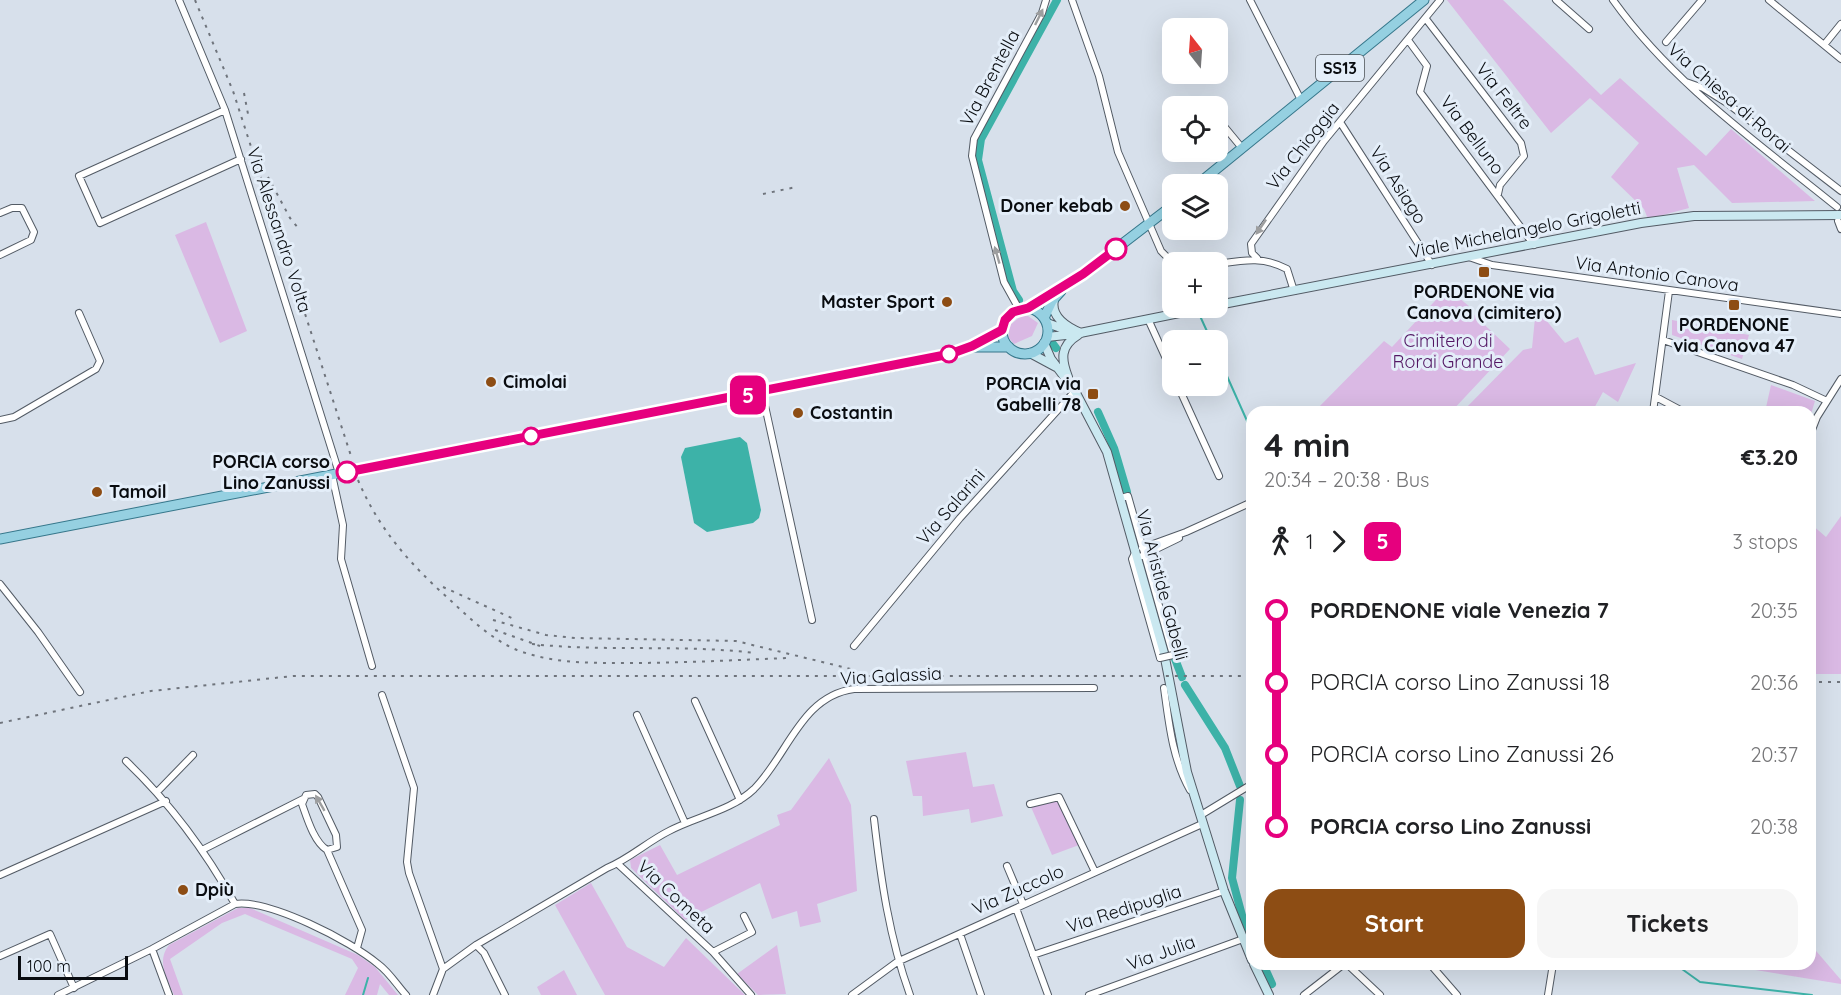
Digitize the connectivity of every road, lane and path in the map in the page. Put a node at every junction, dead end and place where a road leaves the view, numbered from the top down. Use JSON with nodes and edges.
{"nodes":[{"id":1,"x":179,"y":0,"type":"edge"},
{"id":2,"x":1046,"y":0,"type":"edge"},
{"id":3,"x":1072,"y":0,"type":"edge"},
{"id":4,"x":1250,"y":0,"type":"edge"},
{"id":5,"x":1424,"y":0,"type":"edge"},
{"id":6,"x":1440,"y":0,"type":"edge"},
{"id":7,"x":1556,"y":0,"type":"edge"},
{"id":8,"x":1613,"y":0,"type":"edge"},
{"id":9,"x":1701,"y":0,"type":"edge"},
{"id":10,"x":1769,"y":0,"type":"edge"},
{"id":11,"x":1426,"y":19,"type":"junction"},
{"id":12,"x":1841,"y":24,"type":"edge"},
{"id":13,"x":1589,"y":29,"type":"dead end"},
{"id":14,"x":1408,"y":40,"type":"junction"},
{"id":15,"x":1666,"y":42,"type":"dead end"},
{"id":16,"x":1824,"y":45,"type":"junction"},
{"id":17,"x":1841,"y":59,"type":"edge"},
{"id":18,"x":1682,"y":81,"type":"junction"},
{"id":19,"x":1300,"y":100,"type":"junction"},
{"id":20,"x":225,"y":110,"type":"junction"},
{"id":21,"x":1340,"y":122,"type":"junction"},
{"id":22,"x":1228,"y":131,"type":"edge"},
{"id":23,"x":1242,"y":148,"type":"junction"},
{"id":24,"x":241,"y":159,"type":"junction"},
{"id":25,"x":1210,"y":174,"type":"edge"},
{"id":26,"x":1841,"y":191,"type":"edge"},
{"id":27,"x":1498,"y":194,"type":"junction"},
{"id":28,"x":0,"y":213,"type":"edge"},
{"id":29,"x":1162,"y":214,"type":"edge"},
{"id":30,"x":1838,"y":214,"type":"edge"},
{"id":31,"x":1151,"y":222,"type":"junction"},
{"id":32,"x":1841,"y":229,"type":"edge"},
{"id":33,"x":1534,"y":245,"type":"junction"},
{"id":34,"x":1162,"y":252,"type":"edge"},
{"id":35,"x":0,"y":255,"type":"edge"},
{"id":36,"x":1469,"y":257,"type":"junction"},
{"id":37,"x":1257,"y":258,"type":"junction"},
{"id":38,"x":1228,"y":262,"type":"edge"},
{"id":39,"x":1432,"y":265,"type":"junction"},
{"id":40,"x":1071,"y":281,"type":"junction"},
{"id":41,"x":1294,"y":291,"type":"junction"},
{"id":42,"x":1669,"y":291,"type":"junction"},
{"id":43,"x":1056,"y":296,"type":"junction"},
{"id":44,"x":1228,"y":303,"type":"edge"},
{"id":45,"x":1023,"y":309,"type":"junction"},
{"id":46,"x":79,"y":314,"type":"dead end"},
{"id":47,"x":1841,"y":314,"type":"edge"},
{"id":48,"x":1162,"y":316,"type":"edge"},
{"id":49,"x":1148,"y":319,"type":"junction"},
{"id":50,"x":1045,"y":320,"type":"junction"},
{"id":51,"x":1002,"y":330,"type":"junction"},
{"id":52,"x":1082,"y":333,"type":"junction"},
{"id":53,"x":1046,"y":340,"type":"junction"},
{"id":54,"x":1663,"y":340,"type":"junction"},
{"id":55,"x":972,"y":346,"type":"junction"},
{"id":56,"x":1009,"y":347,"type":"junction"},
{"id":57,"x":1162,"y":350,"type":"edge"},
{"id":58,"x":1030,"y":353,"type":"junction"},
{"id":59,"x":1057,"y":368,"type":"junction"},
{"id":60,"x":1841,"y":379,"type":"edge"},
{"id":61,"x":1073,"y":388,"type":"junction"},
{"id":62,"x":1834,"y":391,"type":"junction"},
{"id":63,"x":762,"y":392,"type":"junction"},
{"id":64,"x":1183,"y":396,"type":"edge"},
{"id":65,"x":1841,"y":396,"type":"edge"},
{"id":66,"x":1656,"y":397,"type":"junction"},
{"id":67,"x":1827,"y":400,"type":"junction"},
{"id":68,"x":1654,"y":406,"type":"edge"},
{"id":69,"x":1673,"y":406,"type":"edge"},
{"id":70,"x":0,"y":420,"type":"edge"},
{"id":71,"x":1816,"y":423,"type":"edge"},
{"id":72,"x":335,"y":474,"type":"junction"},
{"id":73,"x":1219,"y":476,"type":"dead end"},
{"id":74,"x":1246,"y":505,"type":"edge"},
{"id":75,"x":68,"y":525,"type":"junction"},
{"id":76,"x":0,"y":533,"type":"edge"},
{"id":77,"x":0,"y":539,"type":"edge"},
{"id":78,"x":1140,"y":553,"type":"junction"},
{"id":79,"x":0,"y":584,"type":"edge"},
{"id":80,"x":812,"y":621,"type":"dead end"},
{"id":81,"x":854,"y":646,"type":"dead end"},
{"id":82,"x":372,"y":666,"type":"dead end"},
{"id":83,"x":1094,"y":688,"type":"dead end"},
{"id":84,"x":1164,"y":688,"type":"dead end"},
{"id":85,"x":80,"y":692,"type":"dead end"},
{"id":86,"x":382,"y":695,"type":"dead end"},
{"id":87,"x":695,"y":701,"type":"dead end"},
{"id":88,"x":637,"y":715,"type":"dead end"},
{"id":89,"x":193,"y":755,"type":"dead end"},
{"id":90,"x":126,"y":760,"type":"dead end"},
{"id":91,"x":1246,"y":788,"type":"edge"},
{"id":92,"x":158,"y":791,"type":"junction"},
{"id":93,"x":303,"y":799,"type":"junction"},
{"id":94,"x":740,"y":800,"type":"junction"},
{"id":95,"x":166,"y":801,"type":"junction"},
{"id":96,"x":1196,"y":801,"type":"junction"},
{"id":97,"x":1030,"y":804,"type":"dead end"},
{"id":98,"x":874,"y":819,"type":"dead end"},
{"id":99,"x":1201,"y":819,"type":"junction"},
{"id":100,"x":685,"y":823,"type":"junction"},
{"id":101,"x":201,"y":850,"type":"junction"},
{"id":102,"x":327,"y":850,"type":"junction"},
{"id":103,"x":619,"y":865,"type":"junction"},
{"id":104,"x":1007,"y":866,"type":"dead end"},
{"id":105,"x":1095,"y":872,"type":"junction"},
{"id":106,"x":0,"y":875,"type":"edge"},
{"id":107,"x":1224,"y":891,"type":"junction"},
{"id":108,"x":235,"y":904,"type":"junction"},
{"id":109,"x":1023,"y":904,"type":"junction"},
{"id":110,"x":1016,"y":908,"type":"junction"},
{"id":111,"x":744,"y":916,"type":"dead end"},
{"id":112,"x":960,"y":934,"type":"junction"},
{"id":113,"x":1243,"y":939,"type":"junction"},
{"id":114,"x":1246,"y":943,"type":"edge"},
{"id":115,"x":476,"y":945,"type":"junction"},
{"id":116,"x":357,"y":948,"type":"junction"},
{"id":117,"x":153,"y":949,"type":"junction"},
{"id":118,"x":713,"y":952,"type":"junction"},
{"id":119,"x":1033,"y":955,"type":"junction"},
{"id":120,"x":0,"y":956,"type":"edge"},
{"id":121,"x":897,"y":962,"type":"junction"},
{"id":122,"x":443,"y":969,"type":"junction"},
{"id":123,"x":1257,"y":970,"type":"edge"},
{"id":124,"x":1338,"y":970,"type":"edge"},
{"id":125,"x":1353,"y":970,"type":"edge"},
{"id":126,"x":1435,"y":970,"type":"edge"},
{"id":127,"x":1552,"y":970,"type":"edge"},
{"id":128,"x":74,"y":988,"type":"junction"},
{"id":129,"x":58,"y":995,"type":"edge"},
{"id":130,"x":168,"y":995,"type":"edge"},
{"id":131,"x":406,"y":995,"type":"edge"},
{"id":132,"x":433,"y":995,"type":"edge"},
{"id":133,"x":505,"y":995,"type":"edge"},
{"id":134,"x":751,"y":995,"type":"edge"},
{"id":135,"x":852,"y":995,"type":"edge"},
{"id":136,"x":910,"y":995,"type":"edge"},
{"id":137,"x":981,"y":995,"type":"edge"},
{"id":138,"x":1048,"y":995,"type":"edge"},
{"id":139,"x":1089,"y":995,"type":"edge"},
{"id":140,"x":1269,"y":995,"type":"edge"},
{"id":141,"x":1304,"y":995,"type":"edge"},
{"id":142,"x":1380,"y":995,"type":"edge"},
{"id":143,"x":1457,"y":995,"type":"edge"},
{"id":144,"x":1548,"y":995,"type":"edge"}],
"edges":[{"from":1,"to":20,"type":"street","name":"Via Alessandro Volta"},
{"from":45,"to":2,"type":"street","name":"Via Brentella","one_way":true},
{"from":3,"to":31,"type":"street"},
{"from":4,"to":19,"type":"street"},
{"from":5,"to":19,"type":"main road","number":"SS13"},
{"from":6,"to":11,"type":"street","name":"Via Chioggia"},
{"from":7,"to":13,"type":"street"},
{"from":8,"to":18,"type":"street","name":"Via Chiesa di Rorai"},
{"from":9,"to":15,"type":"street"},
{"from":10,"to":16,"type":"street"},
{"from":11,"to":14,"type":"street","name":"Via Chioggia"},
{"from":11,"to":27,"type":"street","name":"Via Feltre"},
{"from":12,"to":16,"type":"street"},
{"from":14,"to":21,"type":"street","name":"Via Chioggia"},
{"from":14,"to":27,"type":"street","name":"Via Belluno"},
{"from":16,"to":17,"type":"street"},
{"from":18,"to":26,"type":"street"},
{"from":18,"to":30,"type":"street","name":"Via Chiesa di Rorai"},
{"from":19,"to":23,"type":"main road","number":"SS13"},
{"from":20,"to":24,"type":"street","name":"Via Alessandro Volta"},
{"from":20,"to":24,"type":"street"},
{"from":21,"to":37,"type":"street","name":"Via Chioggia","one_way":true},
{"from":21,"to":39,"type":"street","name":"Via Asiago"},
{"from":22,"to":23,"type":"street"},
{"from":23,"to":25,"type":"main road","number":"SS13"},
{"from":24,"to":72,"type":"street","name":"Via Alessandro Volta"},
{"from":27,"to":33,"type":"street","name":"Via Belluno"},
{"from":28,"to":35,"type":"street"},
{"from":29,"to":31,"type":"main road"},
{"from":30,"to":32,"type":"street"},
{"from":30,"to":33,"type":"main road","name":"Viale Michelangelo Grigoletti"},
{"from":31,"to":34,"type":"street"},
{"from":31,"to":40,"type":"main road"},
{"from":33,"to":36,"type":"main road","name":"Viale Michelangelo Grigoletti"},
{"from":36,"to":39,"type":"main road","name":"Viale Michelangelo Grigoletti"},
{"from":36,"to":42,"type":"street","name":"Via Antonio Canova"},
{"from":37,"to":38,"type":"street"},
{"from":37,"to":41,"type":"street"},
{"from":39,"to":41,"type":"main road","name":"Viale Michelangelo Grigoletti"},
{"from":40,"to":43,"type":"main road"},
{"from":40,"to":45,"type":"main road"},
{"from":41,"to":44,"type":"main road","name":"Viale Michelangelo Grigoletti"},
{"from":42,"to":47,"type":"street","name":"Via Antonio Canova"},
{"from":42,"to":54,"type":"street"},
{"from":43,"to":50,"type":"main road"},
{"from":43,"to":52,"type":"main road"},
{"from":45,"to":50,"type":"main road"},
{"from":45,"to":51,"type":"main road"},
{"from":46,"to":70,"type":"street"},
{"from":48,"to":49,"type":"main road"},
{"from":49,"to":52,"type":"main road"},
{"from":49,"to":57,"type":"street"},
{"from":50,"to":52,"type":"main road"},
{"from":50,"to":53,"type":"main road"},
{"from":51,"to":55,"type":"main road"},
{"from":51,"to":56,"type":"main road"},
{"from":52,"to":53,"type":"main road"},
{"from":52,"to":61,"type":"main road","name":"Via Aristide Gabelli"},
{"from":53,"to":58,"type":"main road"},
{"from":53,"to":59,"type":"main road","name":"Via Aristide Gabelli"},
{"from":54,"to":66,"type":"street"},
{"from":54,"to":67,"type":"street"},
{"from":55,"to":56,"type":"main road"},
{"from":55,"to":63,"type":"main road"},
{"from":56,"to":58,"type":"main road"},
{"from":58,"to":59,"type":"main road","name":"Via Aristide Gabelli"},
{"from":59,"to":61,"type":"main road","name":"Via Aristide Gabelli"},
{"from":60,"to":62,"type":"street"},
{"from":61,"to":78,"type":"main road","name":"Via Aristide Gabelli"},
{"from":61,"to":81,"type":"street","name":"Via Salarini"},
{"from":62,"to":65,"type":"street"},
{"from":62,"to":67,"type":"street"},
{"from":63,"to":72,"type":"main road"},
{"from":63,"to":80,"type":"street"},
{"from":64,"to":73,"type":"street"},
{"from":66,"to":68,"type":"street"},
{"from":66,"to":69,"type":"street"},
{"from":67,"to":71,"type":"street"},
{"from":72,"to":75,"type":"main road"},
{"from":72,"to":82,"type":"street","name":"Via Alessandro Volta"},
{"from":74,"to":78,"type":"street"},
{"from":75,"to":76,"type":"main road"},
{"from":75,"to":77,"type":"main road"},
{"from":78,"to":78,"type":"street","bridge":true},
{"from":78,"to":96,"type":"main road","name":"Via Aristide Gabelli"},
{"from":79,"to":85,"type":"street"},
{"from":83,"to":94,"type":"street","name":"Via Galassia"},
{"from":84,"to":96,"type":"street","name":"Via Aristide Gabelli"},
{"from":86,"to":122,"type":"street"},
{"from":87,"to":94,"type":"street"},
{"from":88,"to":100,"type":"street"},
{"from":89,"to":92,"type":"street"},
{"from":90,"to":92,"type":"street"},
{"from":91,"to":99,"type":"street","name":"Via Zuccolo"},
{"from":92,"to":95,"type":"street"},
{"from":93,"to":101,"type":"street"},
{"from":93,"to":102,"type":"street"},
{"from":102,"to":93,"type":"street","one_way":true},
{"from":94,"to":100,"type":"street","name":"Via Galassia"},
{"from":95,"to":101,"type":"street"},
{"from":95,"to":106,"type":"street"},
{"from":96,"to":99,"type":"main road","name":"Via Aristide Gabelli"},
{"from":97,"to":105,"type":"street"},
{"from":98,"to":121,"type":"street"},
{"from":99,"to":105,"type":"street","name":"Via Zuccolo"},
{"from":99,"to":107,"type":"main road","name":"Via Aristide Gabelli"},
{"from":100,"to":103,"type":"street","name":"Via Galassia"},
{"from":101,"to":108,"type":"street"},
{"from":102,"to":116,"type":"street"},
{"from":103,"to":115,"type":"street","name":"Via Galassia"},
{"from":103,"to":118,"type":"street","name":"Via Cometa"},
{"from":104,"to":109,"type":"street"},
{"from":105,"to":109,"type":"street","name":"Via Zuccolo"},
{"from":107,"to":113,"type":"main road","name":"Via Aristide Gabelli"},
{"from":107,"to":119,"type":"street","name":"Via Redipuglia"},
{"from":108,"to":116,"type":"street"},
{"from":108,"to":117,"type":"street"},
{"from":109,"to":110,"type":"street","name":"Via Zuccolo"},
{"from":110,"to":112,"type":"street","name":"Via Zuccolo"},
{"from":110,"to":119,"type":"street"},
{"from":111,"to":118,"type":"street","name":"Via Cometa"},
{"from":112,"to":121,"type":"street","name":"Via Zuccolo"},
{"from":112,"to":137,"type":"street"},
{"from":113,"to":114,"type":"main road","name":"Via Aristide Gabelli"},
{"from":113,"to":139,"type":"street","name":"Via Julia"},
{"from":115,"to":122,"type":"street","name":"Via Galassia"},
{"from":115,"to":133,"type":"street"},
{"from":116,"to":131,"type":"street"},
{"from":117,"to":128,"type":"street"},
{"from":117,"to":130,"type":"street"},
{"from":118,"to":134,"type":"street","name":"Via Cometa"},
{"from":119,"to":138,"type":"street"},
{"from":120,"to":128,"type":"street"},
{"from":121,"to":135,"type":"street","name":"Via Zuccolo"},
{"from":121,"to":136,"type":"street"},
{"from":122,"to":132,"type":"street"},
{"from":123,"to":140,"type":"main road"},
{"from":124,"to":141,"type":"street"},
{"from":125,"to":142,"type":"street"},
{"from":126,"to":143,"type":"street"},
{"from":127,"to":144,"type":"street"},
{"from":128,"to":129,"type":"street"}]}
